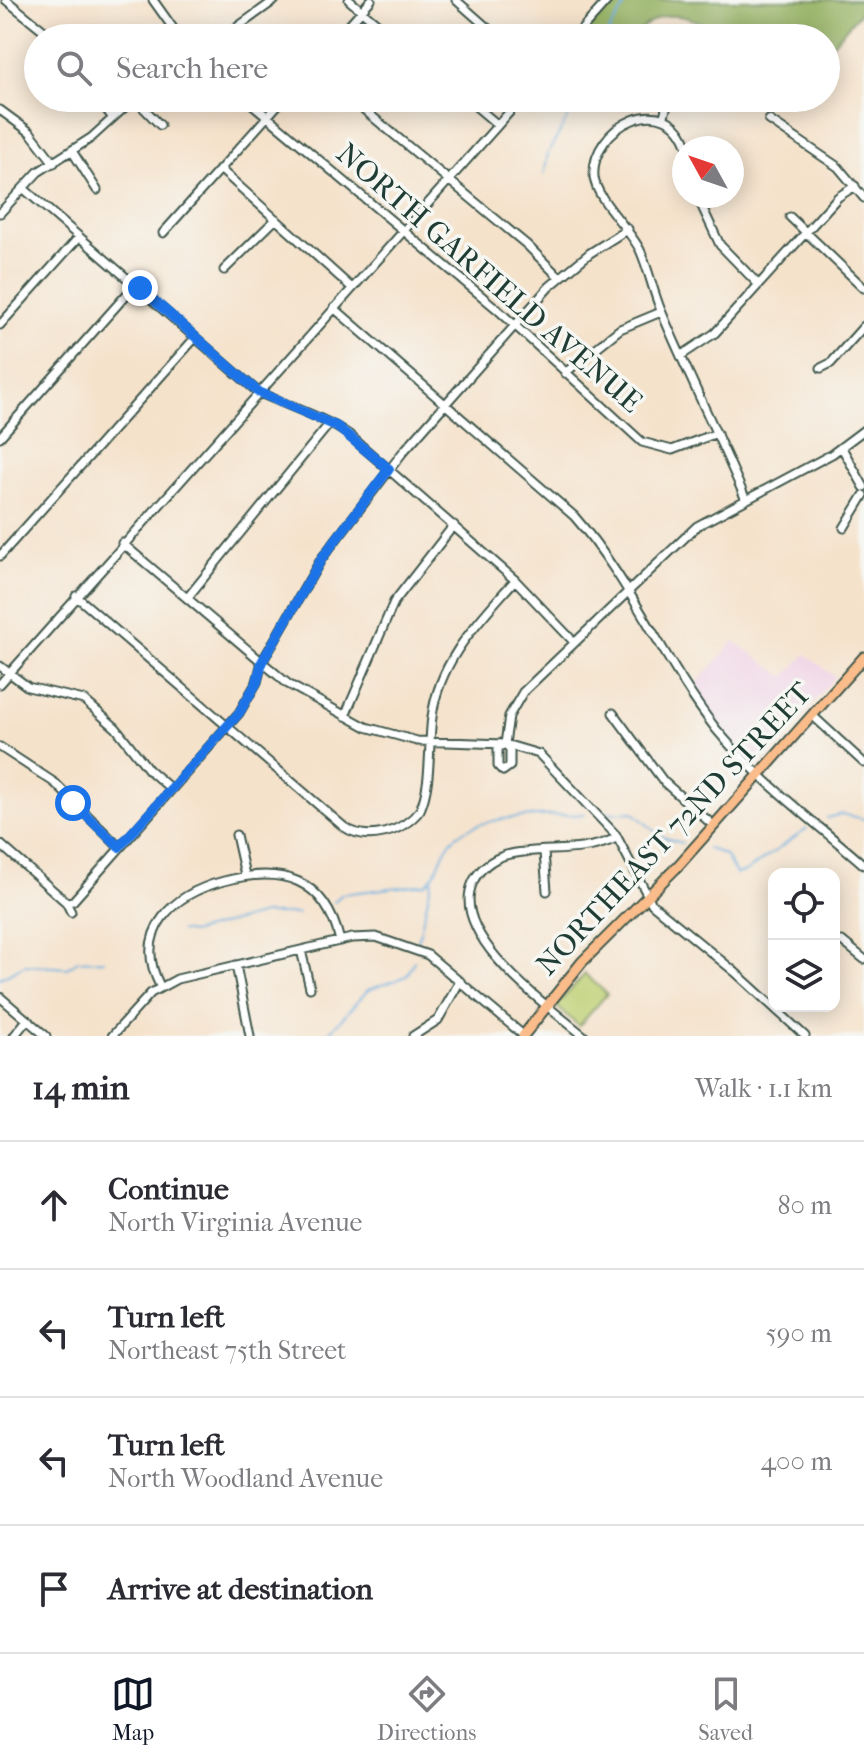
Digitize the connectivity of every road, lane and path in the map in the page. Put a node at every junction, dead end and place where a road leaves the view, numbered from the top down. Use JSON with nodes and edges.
{"nodes":[{"id":1,"x":6,"y":0,"type":"edge"},
{"id":2,"x":153,"y":0,"type":"edge"},
{"id":3,"x":275,"y":0,"type":"edge"},
{"id":4,"x":349,"y":0,"type":"edge"},
{"id":5,"x":371,"y":0,"type":"edge"},
{"id":6,"x":456,"y":0,"type":"edge"},
{"id":7,"x":608,"y":0,"type":"edge"},
{"id":8,"x":362,"y":11,"type":"junction"},
{"id":9,"x":36,"y":24,"type":"edge"},
{"id":10,"x":170,"y":24,"type":"edge"},
{"id":11,"x":242,"y":24,"type":"edge"},
{"id":12,"x":350,"y":24,"type":"edge"},
{"id":13,"x":377,"y":24,"type":"edge"},
{"id":14,"x":483,"y":24,"type":"edge"},
{"id":15,"x":587,"y":24,"type":"edge"},
{"id":16,"x":0,"y":110,"type":"edge"},
{"id":17,"x":108,"y":112,"type":"edge"},
{"id":18,"x":119,"y":112,"type":"edge"},
{"id":19,"x":147,"y":112,"type":"edge"},
{"id":20,"x":260,"y":112,"type":"edge"},
{"id":21,"x":272,"y":112,"type":"edge"},
{"id":22,"x":367,"y":112,"type":"edge"},
{"id":23,"x":483,"y":112,"type":"edge"},
{"id":24,"x":510,"y":112,"type":"edge"},
{"id":25,"x":668,"y":112,"type":"edge"},
{"id":26,"x":113,"y":118,"type":"junction"},
{"id":27,"x":267,"y":118,"type":"junction"},
{"id":28,"x":667,"y":119,"type":"junction"},
{"id":29,"x":769,"y":120,"type":"dead end"},
{"id":30,"x":160,"y":125,"type":"dead end"},
{"id":31,"x":498,"y":125,"type":"junction"},
{"id":32,"x":679,"y":136,"type":"edge"},
{"id":33,"x":72,"y":151,"type":"junction"},
{"id":34,"x":54,"y":163,"type":"junction"},
{"id":35,"x":220,"y":169,"type":"junction"},
{"id":36,"x":448,"y":180,"type":"junction"},
{"id":37,"x":855,"y":186,"type":"junction"},
{"id":38,"x":23,"y":188,"type":"junction"},
{"id":39,"x":97,"y":190,"type":"dead end"},
{"id":40,"x":864,"y":198,"type":"edge"},
{"id":41,"x":703,"y":208,"type":"edge"},
{"id":42,"x":0,"y":213,"type":"edge"},
{"id":43,"x":790,"y":217,"type":"dead end"},
{"id":44,"x":276,"y":219,"type":"junction"},
{"id":45,"x":628,"y":229,"type":"junction"},
{"id":46,"x":403,"y":232,"type":"junction"},
{"id":47,"x":163,"y":233,"type":"dead end"},
{"id":48,"x":804,"y":233,"type":"junction"},
{"id":49,"x":79,"y":237,"type":"junction"},
{"id":50,"x":224,"y":270,"type":"dead end"},
{"id":51,"x":559,"y":277,"type":"junction"},
{"id":52,"x":757,"y":283,"type":"junction"},
{"id":53,"x":135,"y":285,"type":"junction"},
{"id":54,"x":352,"y":288,"type":"junction"},
{"id":55,"x":864,"y":288,"type":"edge"},
{"id":56,"x":334,"y":308,"type":"junction"},
{"id":57,"x":661,"y":312,"type":"junction"},
{"id":58,"x":514,"y":324,"type":"junction"},
{"id":59,"x":0,"y":325,"type":"edge"},
{"id":60,"x":864,"y":326,"type":"edge"},
{"id":61,"x":195,"y":338,"type":"junction"},
{"id":62,"x":682,"y":355,"type":"junction"},
{"id":63,"x":821,"y":368,"type":"dead end"},
{"id":64,"x":565,"y":373,"type":"junction"},
{"id":65,"x":258,"y":392,"type":"junction"},
{"id":66,"x":445,"y":403,"type":"junction"},
{"id":67,"x":330,"y":423,"type":"junction"},
{"id":68,"x":864,"y":430,"type":"edge"},
{"id":69,"x":717,"y":433,"type":"junction"},
{"id":70,"x":0,"y":437,"type":"edge"},
{"id":71,"x":842,"y":448,"type":"junction"},
{"id":72,"x":389,"y":469,"type":"junction"},
{"id":73,"x":864,"y":487,"type":"edge"},
{"id":74,"x":864,"y":495,"type":"edge"},
{"id":75,"x":745,"y":498,"type":"junction"},
{"id":76,"x":454,"y":525,"type":"junction"},
{"id":77,"x":844,"y":528,"type":"dead end"},
{"id":78,"x":122,"y":543,"type":"junction"},
{"id":79,"x":0,"y":556,"type":"edge"},
{"id":80,"x":515,"y":580,"type":"junction"},
{"id":81,"x":629,"y":590,"type":"junction"},
{"id":82,"x":76,"y":596,"type":"junction"},
{"id":83,"x":188,"y":597,"type":"junction"},
{"id":84,"x":573,"y":641,"type":"junction"},
{"id":85,"x":864,"y":657,"type":"edge"},
{"id":86,"x":262,"y":662,"type":"junction"},
{"id":87,"x":0,"y":666,"type":"edge"},
{"id":88,"x":9,"y":673,"type":"junction"},
{"id":89,"x":0,"y":684,"type":"edge"},
{"id":90,"x":613,"y":713,"type":"dead end"},
{"id":91,"x":812,"y":715,"type":"junction"},
{"id":92,"x":345,"y":716,"type":"junction"},
{"id":93,"x":228,"y":727,"type":"junction"},
{"id":94,"x":430,"y":742,"type":"junction"},
{"id":95,"x":505,"y":744,"type":"junction"},
{"id":96,"x":0,"y":747,"type":"edge"},
{"id":97,"x":864,"y":763,"type":"edge"},
{"id":98,"x":760,"y":774,"type":"junction"},
{"id":99,"x":171,"y":789,"type":"junction"},
{"id":100,"x":714,"y":826,"type":"junction"},
{"id":101,"x":236,"y":835,"type":"dead end"},
{"id":102,"x":616,"y":835,"type":"junction"},
{"id":103,"x":0,"y":844,"type":"edge"},
{"id":104,"x":119,"y":847,"type":"junction"},
{"id":105,"x":544,"y":852,"type":"junction"},
{"id":106,"x":864,"y":865,"type":"edge"},
{"id":107,"x":245,"y":875,"type":"junction"},
{"id":108,"x":547,"y":891,"type":"dead end"},
{"id":109,"x":649,"y":898,"type":"junction"},
{"id":110,"x":66,"y":902,"type":"junction"},
{"id":111,"x":71,"y":912,"type":"dead end"},
{"id":112,"x":140,"y":938,"type":"dead end"},
{"id":113,"x":340,"y":941,"type":"junction"},
{"id":114,"x":842,"y":941,"type":"dead end"},
{"id":115,"x":151,"y":943,"type":"junction"},
{"id":116,"x":301,"y":950,"type":"junction"},
{"id":117,"x":864,"y":959,"type":"edge"},
{"id":118,"x":236,"y":965,"type":"junction"},
{"id":119,"x":460,"y":981,"type":"junction"},
{"id":120,"x":160,"y":986,"type":"junction"},
{"id":121,"x":310,"y":988,"type":"dead end"},
{"id":122,"x":0,"y":997,"type":"edge"},
{"id":123,"x":545,"y":1004,"type":"junction"},
{"id":124,"x":27,"y":1020,"type":"junction"},
{"id":125,"x":14,"y":1036,"type":"edge"},
{"id":126,"x":46,"y":1036,"type":"edge"},
{"id":127,"x":112,"y":1036,"type":"edge"},
{"id":128,"x":250,"y":1036,"type":"edge"},
{"id":129,"x":413,"y":1036,"type":"edge"},
{"id":130,"x":523,"y":1036,"type":"edge"},
{"id":131,"x":584,"y":1036,"type":"edge"},
{"id":132,"x":805,"y":1036,"type":"edge"}],
"edges":[{"from":1,"to":9,"type":"street"},
{"from":2,"to":10,"type":"street"},
{"from":3,"to":11,"type":"street"},
{"from":4,"to":8,"type":"street"},
{"from":5,"to":8,"type":"street"},
{"from":6,"to":14,"type":"street"},
{"from":7,"to":15,"type":"street"},
{"from":8,"to":12,"type":"street"},
{"from":8,"to":13,"type":"street"},
{"from":16,"to":34,"type":"street"},
{"from":17,"to":26,"type":"street"},
{"from":18,"to":26,"type":"street"},
{"from":19,"to":30,"type":"street"},
{"from":20,"to":27,"type":"street","name":"NORTH GARFIELD AVENUE"},
{"from":21,"to":27,"type":"street"},
{"from":22,"to":36,"type":"street"},
{"from":23,"to":31,"type":"street"},
{"from":24,"to":31,"type":"street"},
{"from":25,"to":28,"type":"street"},
{"from":26,"to":33,"type":"street"},
{"from":27,"to":35,"type":"street"},
{"from":27,"to":46,"type":"street","name":"NORTH GARFIELD AVENUE"},
{"from":28,"to":32,"type":"street"},
{"from":28,"to":45,"type":"street"},
{"from":29,"to":37,"type":"street"},
{"from":31,"to":36,"type":"street"},
{"from":33,"to":34,"type":"street"},
{"from":33,"to":39,"type":"street"},
{"from":34,"to":38,"type":"street"},
{"from":35,"to":44,"type":"street"},
{"from":35,"to":47,"type":"street"},
{"from":36,"to":46,"type":"street"},
{"from":36,"to":51,"type":"street"},
{"from":37,"to":40,"type":"street"},
{"from":37,"to":48,"type":"street"},
{"from":38,"to":42,"type":"street"},
{"from":38,"to":49,"type":"street"},
{"from":41,"to":52,"type":"street"},
{"from":43,"to":48,"type":"street"},
{"from":44,"to":50,"type":"street"},
{"from":44,"to":54,"type":"street"},
{"from":45,"to":51,"type":"street"},
{"from":45,"to":57,"type":"street"},
{"from":46,"to":54,"type":"street"},
{"from":46,"to":58,"type":"street","name":"NORTH GARFIELD AVENUE"},
{"from":48,"to":52,"type":"street"},
{"from":48,"to":55,"type":"street"},
{"from":49,"to":53,"type":"street"},
{"from":49,"to":59,"type":"street"},
{"from":51,"to":58,"type":"street"},
{"from":52,"to":62,"type":"street"},
{"from":53,"to":61,"type":"street"},
{"from":53,"to":70,"type":"street"},
{"from":54,"to":56,"type":"street"},
{"from":56,"to":65,"type":"street"},
{"from":56,"to":66,"type":"street"},
{"from":57,"to":62,"type":"street"},
{"from":57,"to":64,"type":"street"},
{"from":58,"to":64,"type":"street","name":"NORTH GARFIELD AVENUE"},
{"from":58,"to":66,"type":"street"},
{"from":60,"to":63,"type":"street"},
{"from":61,"to":65,"type":"street"},
{"from":61,"to":79,"type":"street"},
{"from":62,"to":69,"type":"street"},
{"from":64,"to":69,"type":"street","name":"NORTH GARFIELD AVENUE"},
{"from":65,"to":67,"type":"street"},
{"from":65,"to":78,"type":"street"},
{"from":66,"to":72,"type":"street"},
{"from":66,"to":81,"type":"street"},
{"from":67,"to":72,"type":"street"},
{"from":67,"to":83,"type":"street"},
{"from":68,"to":71,"type":"street"},
{"from":69,"to":75,"type":"street"},
{"from":71,"to":73,"type":"street"},
{"from":71,"to":75,"type":"street"},
{"from":72,"to":76,"type":"street"},
{"from":72,"to":86,"type":"street"},
{"from":74,"to":77,"type":"street"},
{"from":75,"to":81,"type":"street"},
{"from":76,"to":80,"type":"street"},
{"from":76,"to":92,"type":"street"},
{"from":78,"to":82,"type":"street"},
{"from":78,"to":83,"type":"street"},
{"from":80,"to":84,"type":"street"},
{"from":80,"to":94,"type":"street"},
{"from":81,"to":84,"type":"street"},
{"from":81,"to":98,"type":"street"},
{"from":82,"to":88,"type":"street"},
{"from":82,"to":93,"type":"street"},
{"from":83,"to":86,"type":"street"},
{"from":84,"to":95,"type":"street"},
{"from":85,"to":91,"type":"main road","name":"NORTHEAST 72ND STREET"},
{"from":86,"to":92,"type":"street"},
{"from":86,"to":93,"type":"street"},
{"from":87,"to":88,"type":"street"},
{"from":88,"to":89,"type":"street"},
{"from":88,"to":99,"type":"street"},
{"from":90,"to":100,"type":"street"},
{"from":91,"to":97,"type":"street"},
{"from":91,"to":98,"type":"main road","name":"NORTHEAST 72ND STREET"},
{"from":92,"to":94,"type":"street"},
{"from":93,"to":94,"type":"street"},
{"from":93,"to":99,"type":"street"},
{"from":94,"to":95,"type":"street"},
{"from":95,"to":102,"type":"street"},
{"from":96,"to":104,"type":"street"},
{"from":98,"to":100,"type":"main road","name":"NORTHEAST 72ND STREET"},
{"from":98,"to":106,"type":"street"},
{"from":99,"to":104,"type":"street"},
{"from":100,"to":109,"type":"main road","name":"NORTHEAST 72ND STREET"},
{"from":101,"to":107,"type":"street"},
{"from":102,"to":105,"type":"street"},
{"from":102,"to":109,"type":"street"},
{"from":103,"to":110,"type":"street"},
{"from":104,"to":110,"type":"street"},
{"from":105,"to":108,"type":"street"},
{"from":105,"to":123,"type":"street"},
{"from":107,"to":113,"type":"street"},
{"from":107,"to":115,"type":"street"},
{"from":109,"to":123,"type":"main road","name":"NORTHEAST 72ND STREET"},
{"from":109,"to":132,"type":"street"},
{"from":110,"to":111,"type":"street"},
{"from":112,"to":115,"type":"street"},
{"from":113,"to":116,"type":"street"},
{"from":113,"to":119,"type":"street"},
{"from":114,"to":117,"type":"street"},
{"from":115,"to":120,"type":"street"},
{"from":116,"to":118,"type":"street"},
{"from":116,"to":121,"type":"street"},
{"from":118,"to":120,"type":"street"},
{"from":118,"to":128,"type":"street"},
{"from":119,"to":129,"type":"street"},
{"from":119,"to":130,"type":"street"},
{"from":120,"to":127,"type":"street"},
{"from":122,"to":124,"type":"street"},
{"from":123,"to":130,"type":"main road","name":"NORTHEAST 72ND STREET"},
{"from":123,"to":131,"type":"street"},
{"from":124,"to":125,"type":"street"},
{"from":124,"to":126,"type":"street"}]}
